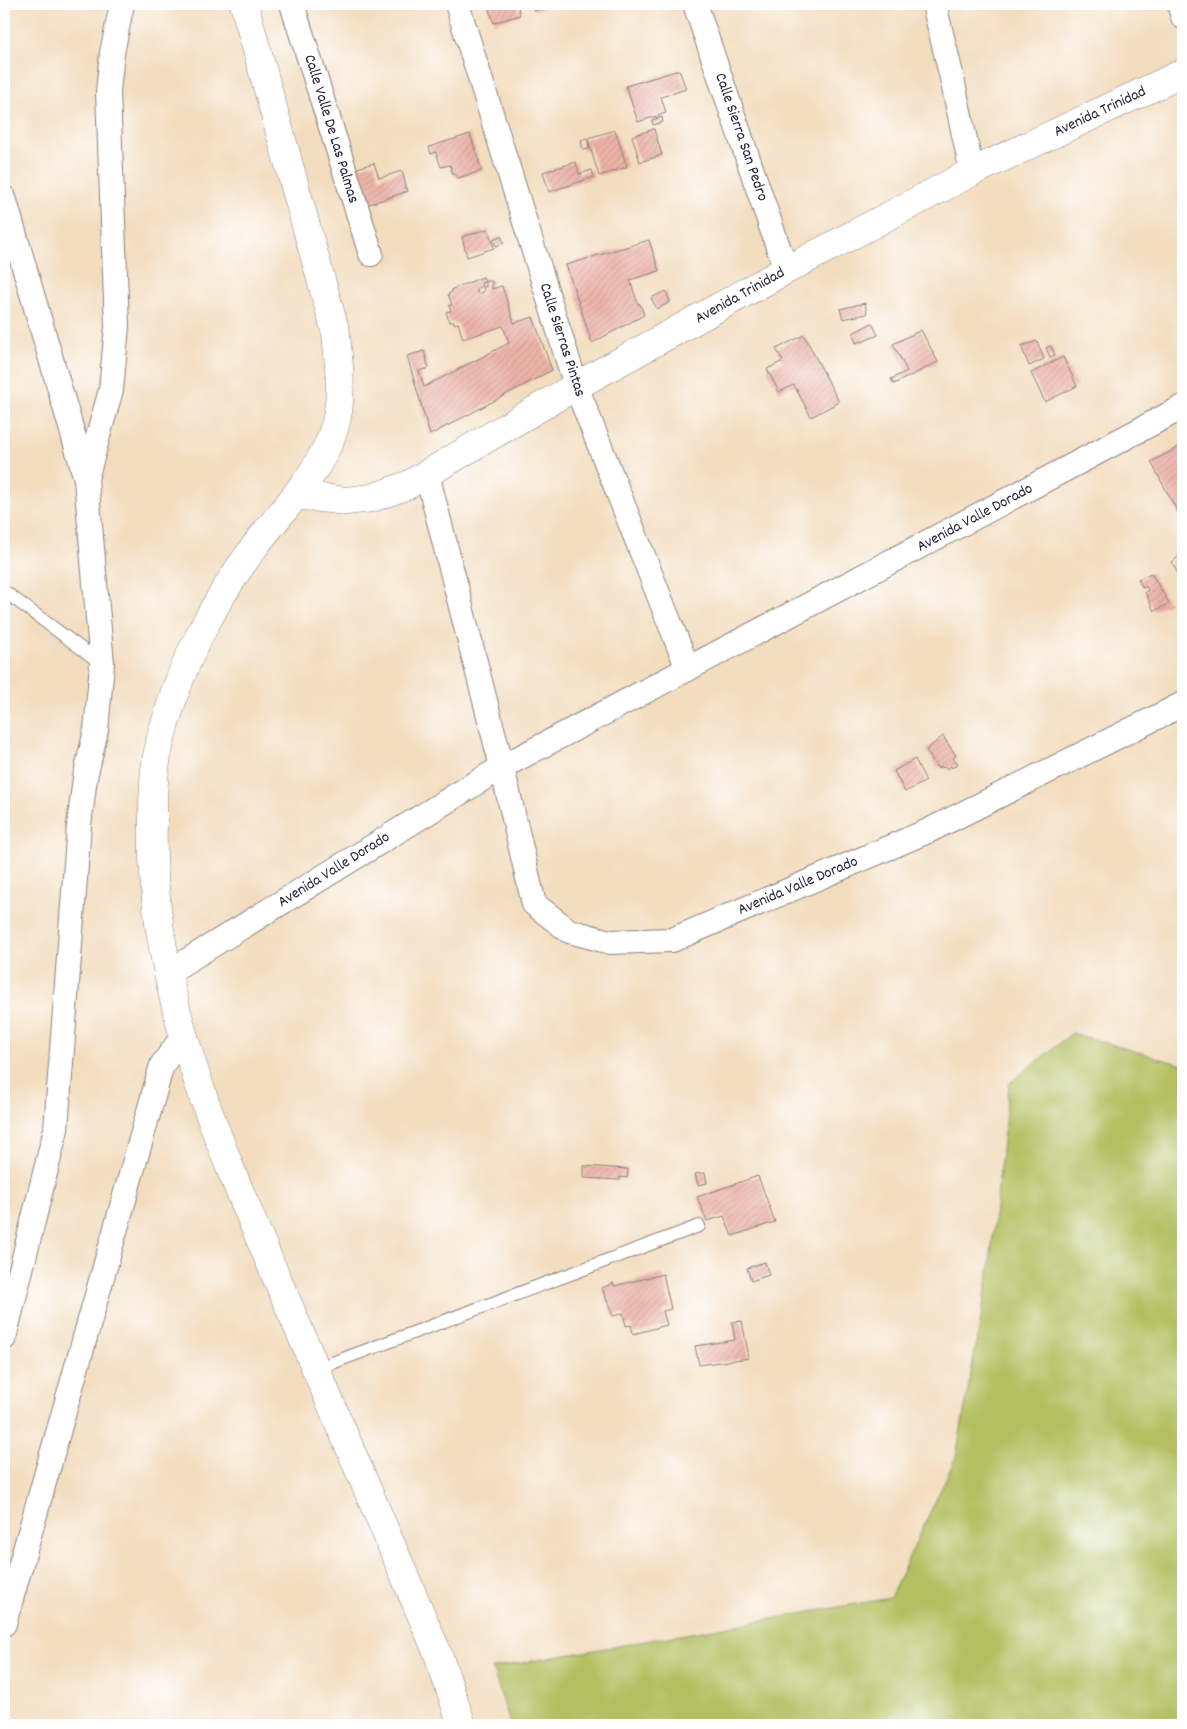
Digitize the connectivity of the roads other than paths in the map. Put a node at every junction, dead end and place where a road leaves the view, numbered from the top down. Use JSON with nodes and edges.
{"nodes":[{"id":1,"x":122,"y":4,"type":"edge"},
{"id":2,"x":244,"y":4,"type":"edge"},
{"id":3,"x":292,"y":4,"type":"edge"},
{"id":4,"x":457,"y":4,"type":"edge"},
{"id":5,"x":695,"y":4,"type":"edge"},
{"id":6,"x":934,"y":4,"type":"edge"},
{"id":7,"x":1180,"y":4,"type":"edge"},
{"id":8,"x":1183,"y":17,"type":"edge"},
{"id":9,"x":1183,"y":73,"type":"edge"},
{"id":10,"x":972,"y":172,"type":"junction"},
{"id":11,"x":4,"y":198,"type":"edge"},
{"id":12,"x":371,"y":254,"type":"dead end"},
{"id":13,"x":786,"y":270,"type":"junction"},
{"id":14,"x":576,"y":386,"type":"junction"},
{"id":15,"x":1183,"y":407,"type":"edge"},
{"id":16,"x":427,"y":474,"type":"junction"},
{"id":17,"x":86,"y":479,"type":"junction"},
{"id":18,"x":296,"y":495,"type":"junction"},
{"id":19,"x":4,"y":591,"type":"edge"},
{"id":20,"x":102,"y":664,"type":"junction"},
{"id":21,"x":688,"y":670,"type":"junction"},
{"id":22,"x":1183,"y":704,"type":"edge"},
{"id":23,"x":502,"y":767,"type":"junction"},
{"id":24,"x":167,"y":973,"type":"junction"},
{"id":25,"x":182,"y":1036,"type":"junction"},
{"id":26,"x":700,"y":1226,"type":"dead end"},
{"id":27,"x":4,"y":1338,"type":"edge"},
{"id":28,"x":316,"y":1369,"type":"junction"},
{"id":29,"x":4,"y":1624,"type":"edge"},
{"id":30,"x":462,"y":1725,"type":"edge"}],
"edges":[{"from":1,"to":17,"type":"street"},
{"from":2,"to":18,"type":"main road"},
{"from":3,"to":12,"type":"street","name":"Calle Valle De Las Palmas"},
{"from":4,"to":14,"type":"street","name":"Calle Sierras Pintas"},
{"from":5,"to":13,"type":"street","name":"Calle Sierra San Pedro"},
{"from":6,"to":10,"type":"street"},
{"from":7,"to":8,"type":"street"},
{"from":9,"to":10,"type":"main road","name":"Avenida Trinidad"},
{"from":10,"to":13,"type":"main road","name":"Avenida Trinidad"},
{"from":11,"to":17,"type":"street"},
{"from":13,"to":14,"type":"main road","name":"Avenida Trinidad"},
{"from":14,"to":16,"type":"main road","name":"Avenida Trinidad"},
{"from":14,"to":21,"type":"street","name":"Calle Sierras Pintas"},
{"from":15,"to":21,"type":"street","name":"Avenida Valle Dorado"},
{"from":16,"to":18,"type":"main road","name":"Avenida Trinidad"},
{"from":16,"to":23,"type":"street"},
{"from":17,"to":20,"type":"street"},
{"from":18,"to":24,"type":"main road"},
{"from":19,"to":20,"type":"lane"},
{"from":20,"to":27,"type":"street"},
{"from":21,"to":23,"type":"street","name":"Avenida Valle Dorado"},
{"from":22,"to":23,"type":"street","name":"Avenida Valle Dorado"},
{"from":23,"to":24,"type":"street","name":"Avenida Valle Dorado"},
{"from":24,"to":25,"type":"main road"},
{"from":25,"to":28,"type":"main road"},
{"from":25,"to":29,"type":"street"},
{"from":26,"to":28,"type":"lane"},
{"from":28,"to":30,"type":"main road"}]}
